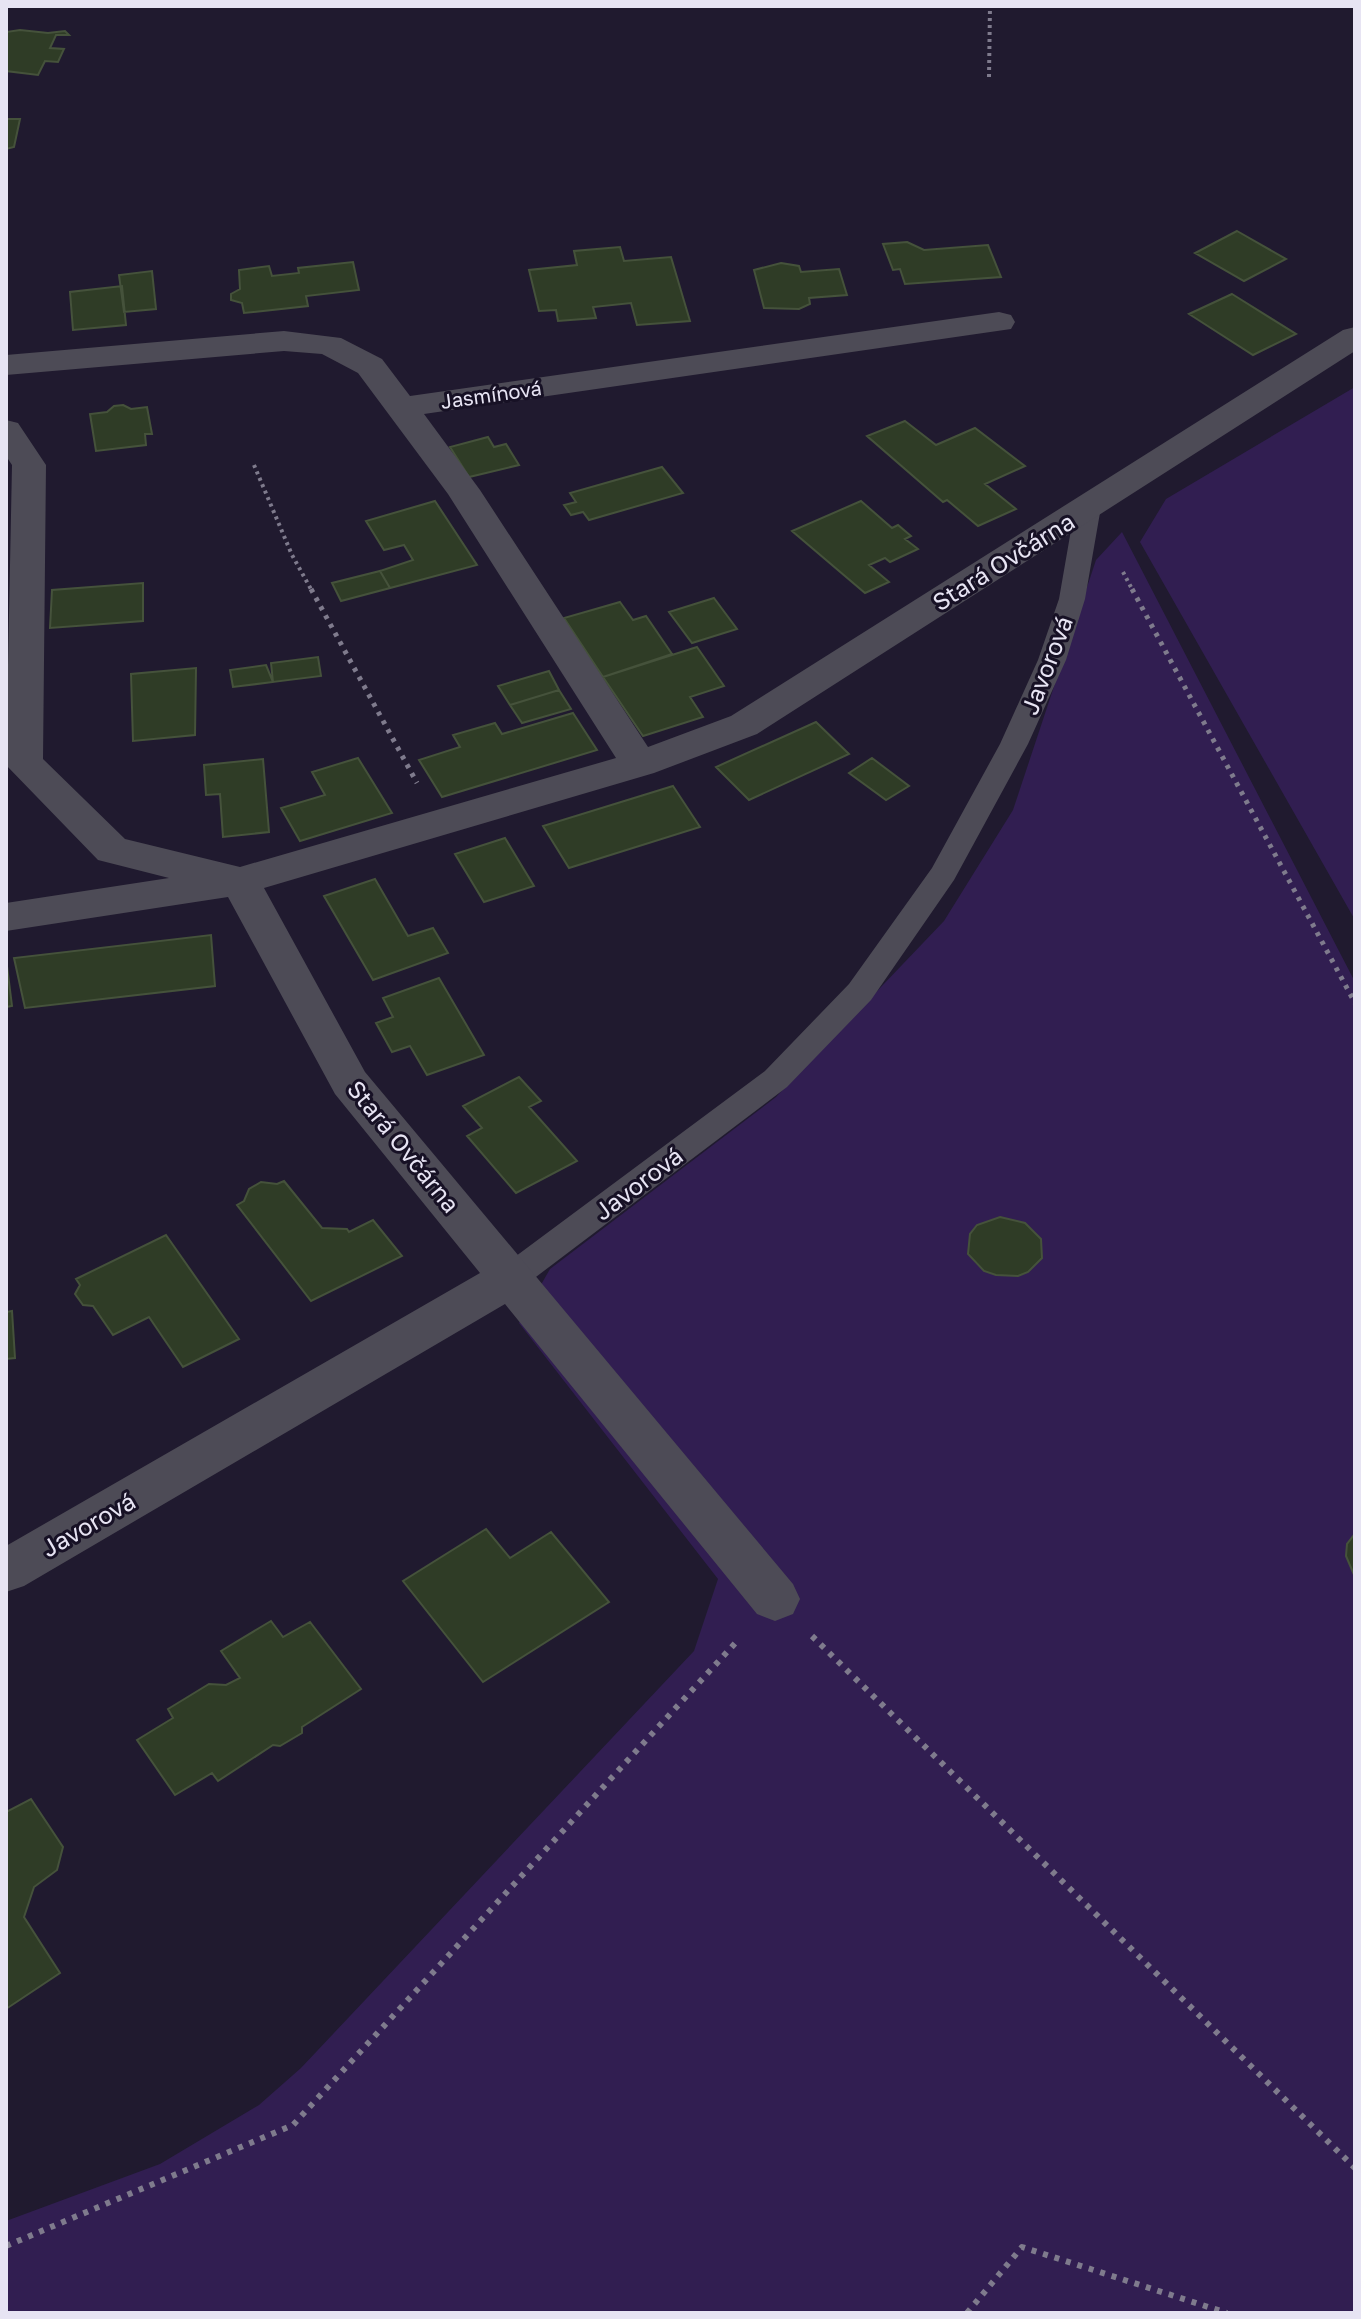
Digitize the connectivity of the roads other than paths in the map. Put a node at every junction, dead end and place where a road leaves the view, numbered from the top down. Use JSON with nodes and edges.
{"nodes":[{"id":1,"x":999,"y":322,"type":"dead end"},
{"id":2,"x":1355,"y":337,"type":"edge"},
{"id":3,"x":6,"y":365,"type":"edge"},
{"id":4,"x":401,"y":407,"type":"junction"},
{"id":5,"x":6,"y":430,"type":"edge"},
{"id":6,"x":1088,"y":507,"type":"junction"},
{"id":7,"x":640,"y":764,"type":"junction"},
{"id":8,"x":240,"y":881,"type":"junction"},
{"id":9,"x":6,"y":917,"type":"edge"},
{"id":10,"x":512,"y":1277,"type":"junction"},
{"id":11,"x":6,"y":1571,"type":"edge"},
{"id":12,"x":775,"y":1599,"type":"road end"}],
"edges":[{"from":1,"to":4,"type":"street","name":"Jasmínová"},
{"from":2,"to":6,"type":"street","name":"Stará Ovčárna"},
{"from":3,"to":4,"type":"street"},
{"from":4,"to":7,"type":"street"},
{"from":5,"to":8,"type":"street"},
{"from":6,"to":7,"type":"street","name":"Stará Ovčárna"},
{"from":6,"to":10,"type":"lane","name":"Javorová"},
{"from":7,"to":8,"type":"street","name":"Stará Ovčárna"},
{"from":8,"to":9,"type":"street","name":"Stará Ovčárna"},
{"from":8,"to":10,"type":"street","name":"Stará Ovčárna"},
{"from":10,"to":11,"type":"street","name":"Javorová"},
{"from":10,"to":12,"type":"street","name":"Stará Ovčárna"}]}
